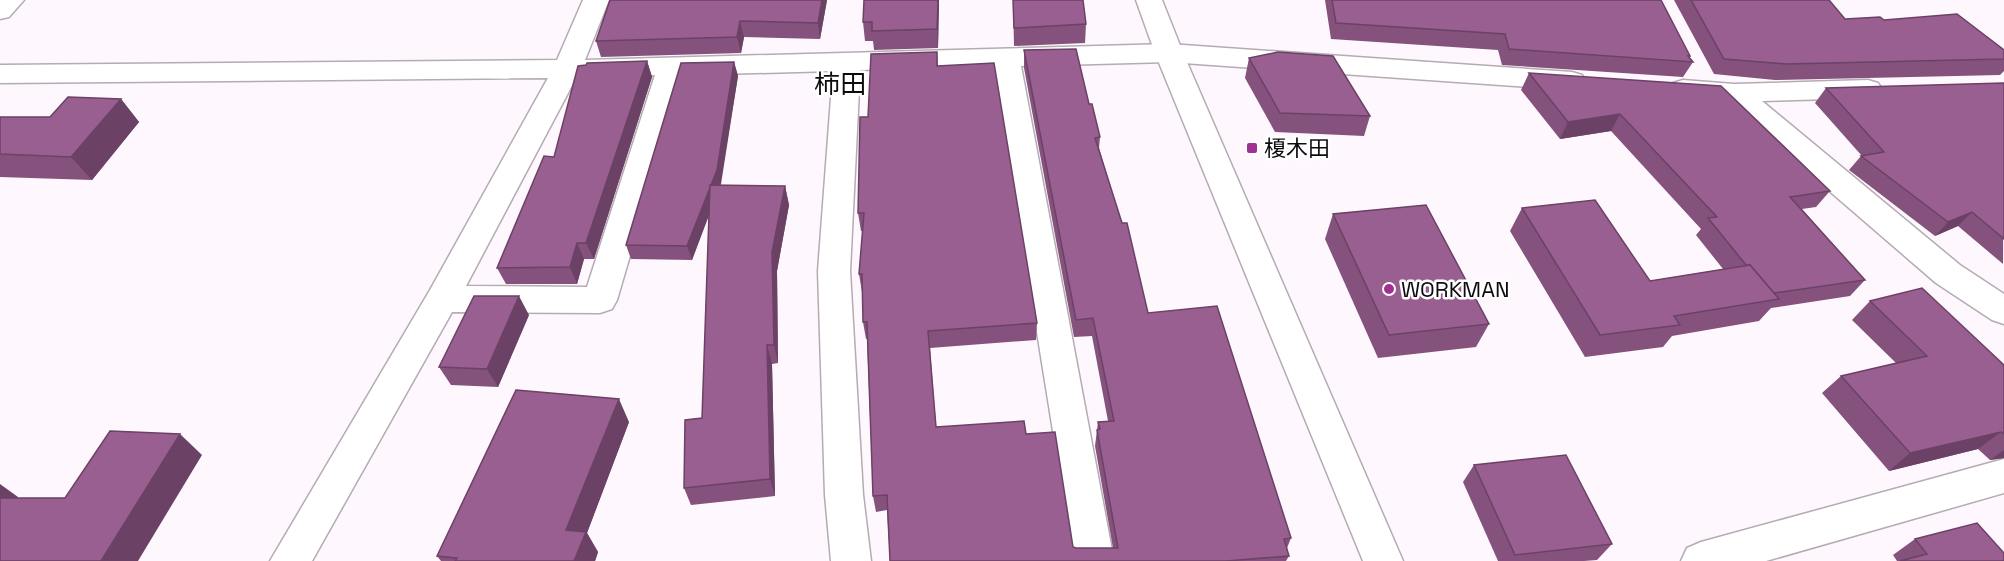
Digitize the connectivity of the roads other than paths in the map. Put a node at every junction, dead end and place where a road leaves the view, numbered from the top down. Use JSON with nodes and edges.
{"nodes":[{"id":1,"x":11,"y":0,"type":"edge"},
{"id":2,"x":596,"y":0,"type":"edge"},
{"id":3,"x":1149,"y":0,"type":"edge"},
{"id":4,"x":0,"y":11,"type":"edge"},
{"id":5,"x":1168,"y":53,"type":"junction"},
{"id":6,"x":1006,"y":58,"type":"junction"},
{"id":7,"x":1691,"y":61,"type":"edge"},
{"id":8,"x":847,"y":62,"type":"junction"},
{"id":9,"x":671,"y":67,"type":"junction"},
{"id":10,"x":567,"y":69,"type":"junction"},
{"id":11,"x":0,"y":74,"type":"edge"},
{"id":12,"x":1602,"y":83,"type":"edge"},
{"id":13,"x":1661,"y":88,"type":"edge"},
{"id":14,"x":1898,"y":89,"type":"edge"},
{"id":15,"x":1720,"y":92,"type":"junction"},
{"id":16,"x":442,"y":299,"type":"junction"},
{"id":17,"x":2004,"y":310,"type":"edge"},
{"id":18,"x":2004,"y":476,"type":"edge"},
{"id":19,"x":290,"y":561,"type":"edge"},
{"id":20,"x":851,"y":561,"type":"edge"},
{"id":21,"x":1094,"y":561,"type":"edge"},
{"id":22,"x":1383,"y":561,"type":"edge"},
{"id":23,"x":1701,"y":561,"type":"edge"}],
"edges":[{"from":1,"to":4,"type":"street"},
{"from":2,"to":10,"type":"street"},
{"from":3,"to":5,"type":"street"},
{"from":5,"to":6,"type":"street"},
{"from":5,"to":12,"type":"street"},
{"from":5,"to":22,"type":"street"},
{"from":6,"to":8,"type":"street"},
{"from":6,"to":21,"type":"street"},
{"from":7,"to":15,"type":"street"},
{"from":8,"to":9,"type":"street"},
{"from":8,"to":20,"type":"street"},
{"from":9,"to":10,"type":"street"},
{"from":9,"to":16,"type":"street"},
{"from":10,"to":11,"type":"street"},
{"from":10,"to":16,"type":"street"},
{"from":13,"to":15,"type":"street"},
{"from":14,"to":15,"type":"street"},
{"from":15,"to":17,"type":"street"},
{"from":16,"to":19,"type":"street"},
{"from":18,"to":23,"type":"street"}]}
